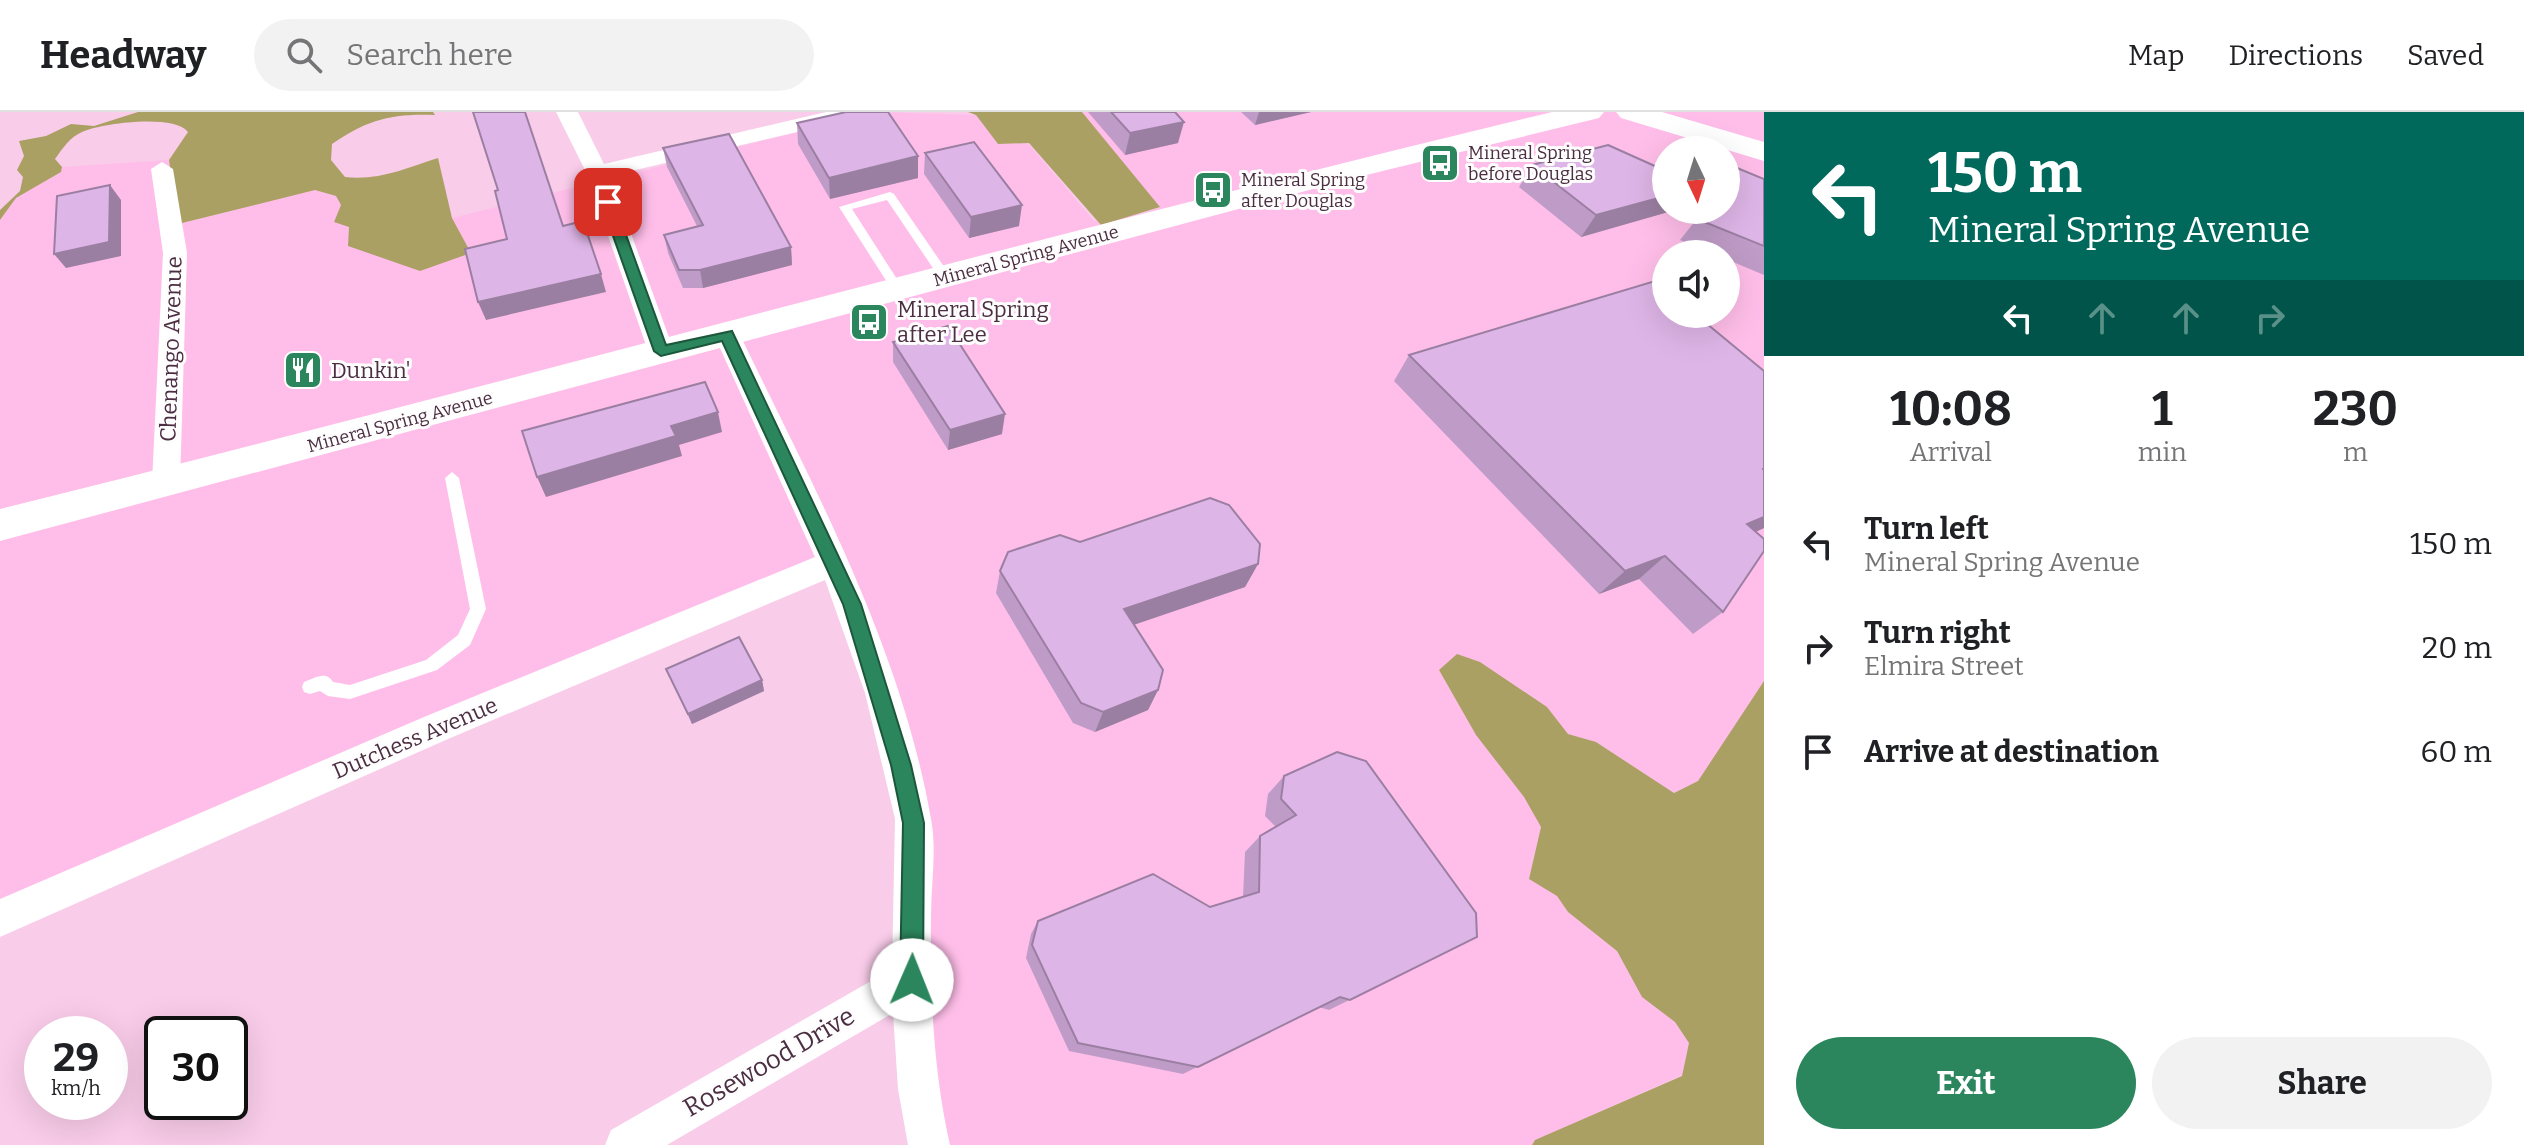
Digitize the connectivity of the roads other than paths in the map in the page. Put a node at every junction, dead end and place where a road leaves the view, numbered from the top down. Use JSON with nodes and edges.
{"nodes":[{"id":1,"x":567,"y":112,"type":"edge"},
{"id":2,"x":853,"y":112,"type":"edge"},
{"id":3,"x":1589,"y":112,"type":"edge"},
{"id":4,"x":1631,"y":112,"type":"edge"},
{"id":5,"x":1764,"y":152,"type":"edge"},
{"id":6,"x":162,"y":169,"type":"dead end"},
{"id":7,"x":597,"y":172,"type":"junction"},
{"id":8,"x":945,"y":277,"type":"junction"},
{"id":9,"x":898,"y":290,"type":"junction"},
{"id":10,"x":727,"y":335,"type":"junction"},
{"id":11,"x":661,"y":351,"type":"junction"},
{"id":12,"x":452,"y":478,"type":"dead end"},
{"id":13,"x":166,"y":483,"type":"junction"},
{"id":14,"x":0,"y":525,"type":"edge"},
{"id":15,"x":833,"y":563,"type":"junction"},
{"id":16,"x":310,"y":687,"type":"dead end"},
{"id":17,"x":0,"y":918,"type":"edge"},
{"id":18,"x":912,"y":980,"type":"junction"},
{"id":19,"x":626,"y":1145,"type":"edge"},
{"id":20,"x":929,"y":1145,"type":"edge"}],
"edges":[{"from":1,"to":7,"type":"street"},
{"from":2,"to":7,"type":"street"},
{"from":3,"to":8,"type":"main road","name":"Mineral Spring Avenue"},
{"from":4,"to":5,"type":"main road"},
{"from":6,"to":13,"type":"street","name":"Chenango Avenue"},
{"from":7,"to":11,"type":"street"},
{"from":8,"to":9,"type":"main road","name":"Mineral Spring Avenue"},
{"from":8,"to":9,"type":"lane"},
{"from":9,"to":10,"type":"main road","name":"Mineral Spring Avenue"},
{"from":10,"to":11,"type":"main road","name":"Mineral Spring Avenue"},
{"from":10,"to":15,"type":"street"},
{"from":11,"to":13,"type":"main road","name":"Mineral Spring Avenue"},
{"from":12,"to":16,"type":"lane"},
{"from":13,"to":14,"type":"main road","name":"Mineral Spring Avenue"},
{"from":15,"to":17,"type":"street","name":"Dutchess Avenue"},
{"from":15,"to":18,"type":"street"},
{"from":18,"to":19,"type":"street","name":"Rosewood Drive"},
{"from":18,"to":20,"type":"street"}]}
